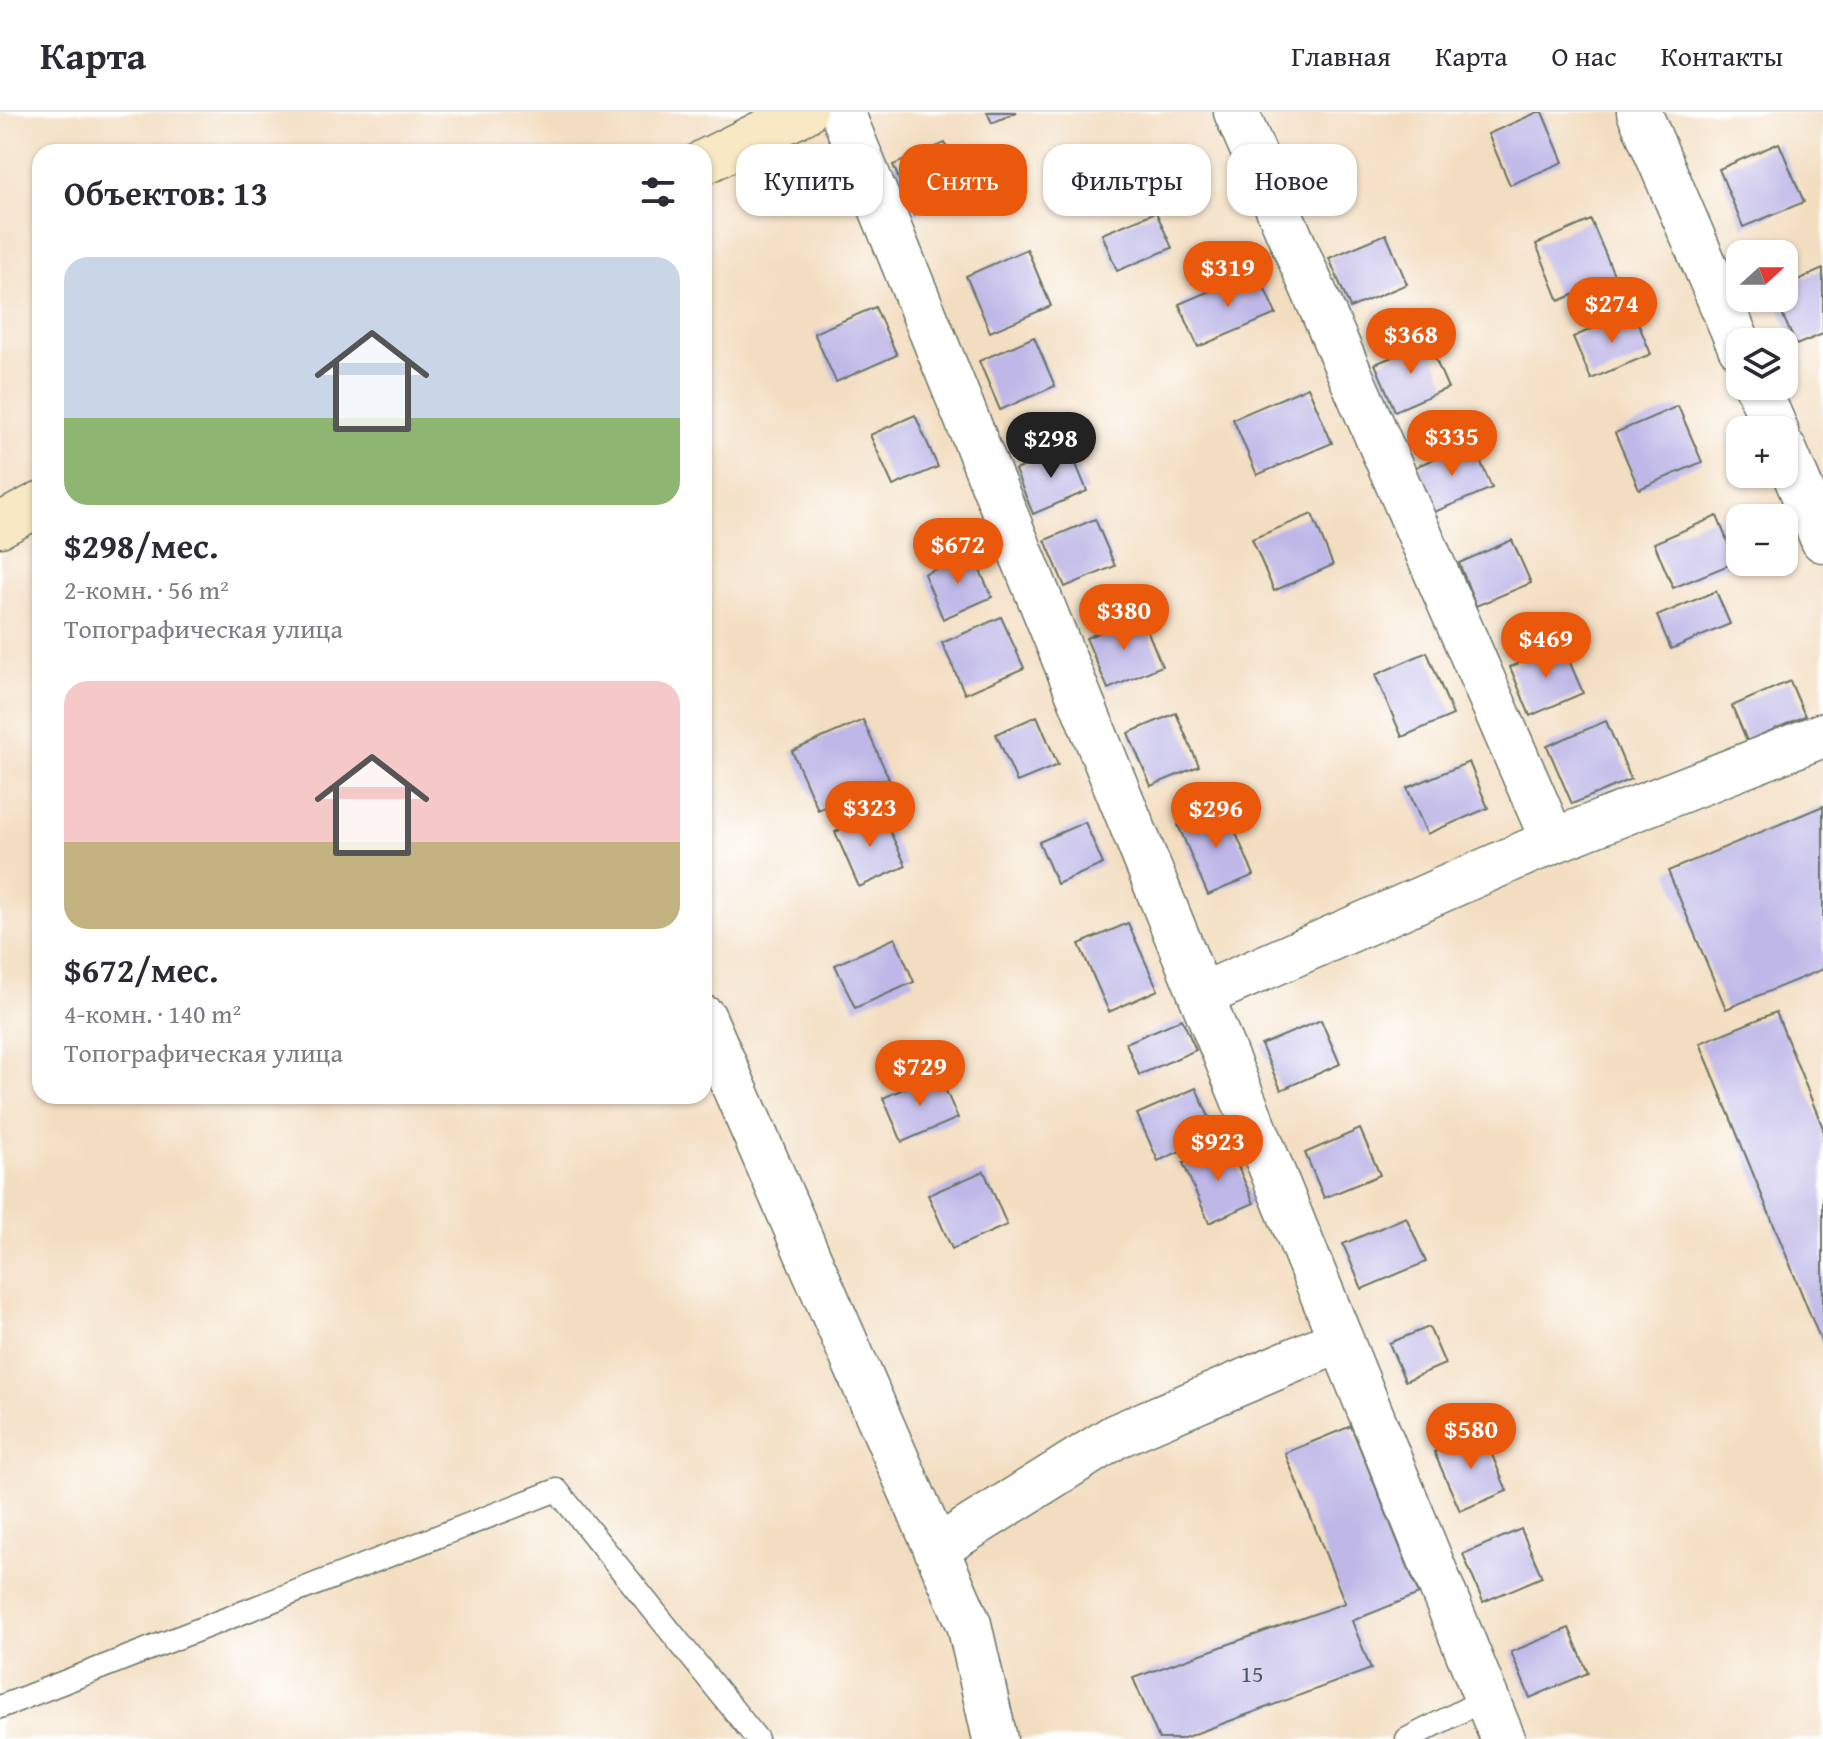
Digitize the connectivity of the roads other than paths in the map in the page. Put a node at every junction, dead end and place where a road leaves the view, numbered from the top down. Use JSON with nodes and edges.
{"nodes":[{"id":1,"x":804,"y":112,"type":"edge"},
{"id":2,"x":842,"y":112,"type":"edge"},
{"id":3,"x":1236,"y":112,"type":"edge"},
{"id":4,"x":1639,"y":112,"type":"edge"},
{"id":5,"x":712,"y":158,"type":"edge"},
{"id":6,"x":1732,"y":328,"type":"edge"},
{"id":7,"x":1798,"y":482,"type":"edge"},
{"id":8,"x":32,"y":508,"type":"edge"},
{"id":9,"x":0,"y":525,"type":"edge"},
{"id":10,"x":1823,"y":540,"type":"edge"},
{"id":11,"x":1823,"y":735,"type":"edge"},
{"id":12,"x":1553,"y":841,"type":"junction"},
{"id":13,"x":1202,"y":995,"type":"junction"},
{"id":14,"x":712,"y":1036,"type":"edge"},
{"id":15,"x":1341,"y":1340,"type":"junction"},
{"id":16,"x":936,"y":1549,"type":"junction"},
{"id":17,"x":1487,"y":1698,"type":"junction"},
{"id":18,"x":0,"y":1707,"type":"edge"},
{"id":19,"x":757,"y":1739,"type":"edge"},
{"id":20,"x":995,"y":1739,"type":"edge"},
{"id":21,"x":1407,"y":1739,"type":"edge"},
{"id":22,"x":1503,"y":1739,"type":"edge"}],
"edges":[{"from":1,"to":5,"type":"street"},
{"from":2,"to":13,"type":"street"},
{"from":3,"to":12,"type":"street"},
{"from":4,"to":6,"type":"street"},
{"from":7,"to":10,"type":"street"},
{"from":8,"to":9,"type":"street"},
{"from":11,"to":12,"type":"street"},
{"from":12,"to":13,"type":"street"},
{"from":13,"to":15,"type":"street"},
{"from":14,"to":16,"type":"street"},
{"from":15,"to":16,"type":"street"},
{"from":15,"to":17,"type":"street"},
{"from":16,"to":20,"type":"street"},
{"from":17,"to":21,"type":"lane"},
{"from":17,"to":22,"type":"street"},
{"from":18,"to":19,"type":"lane"}]}
